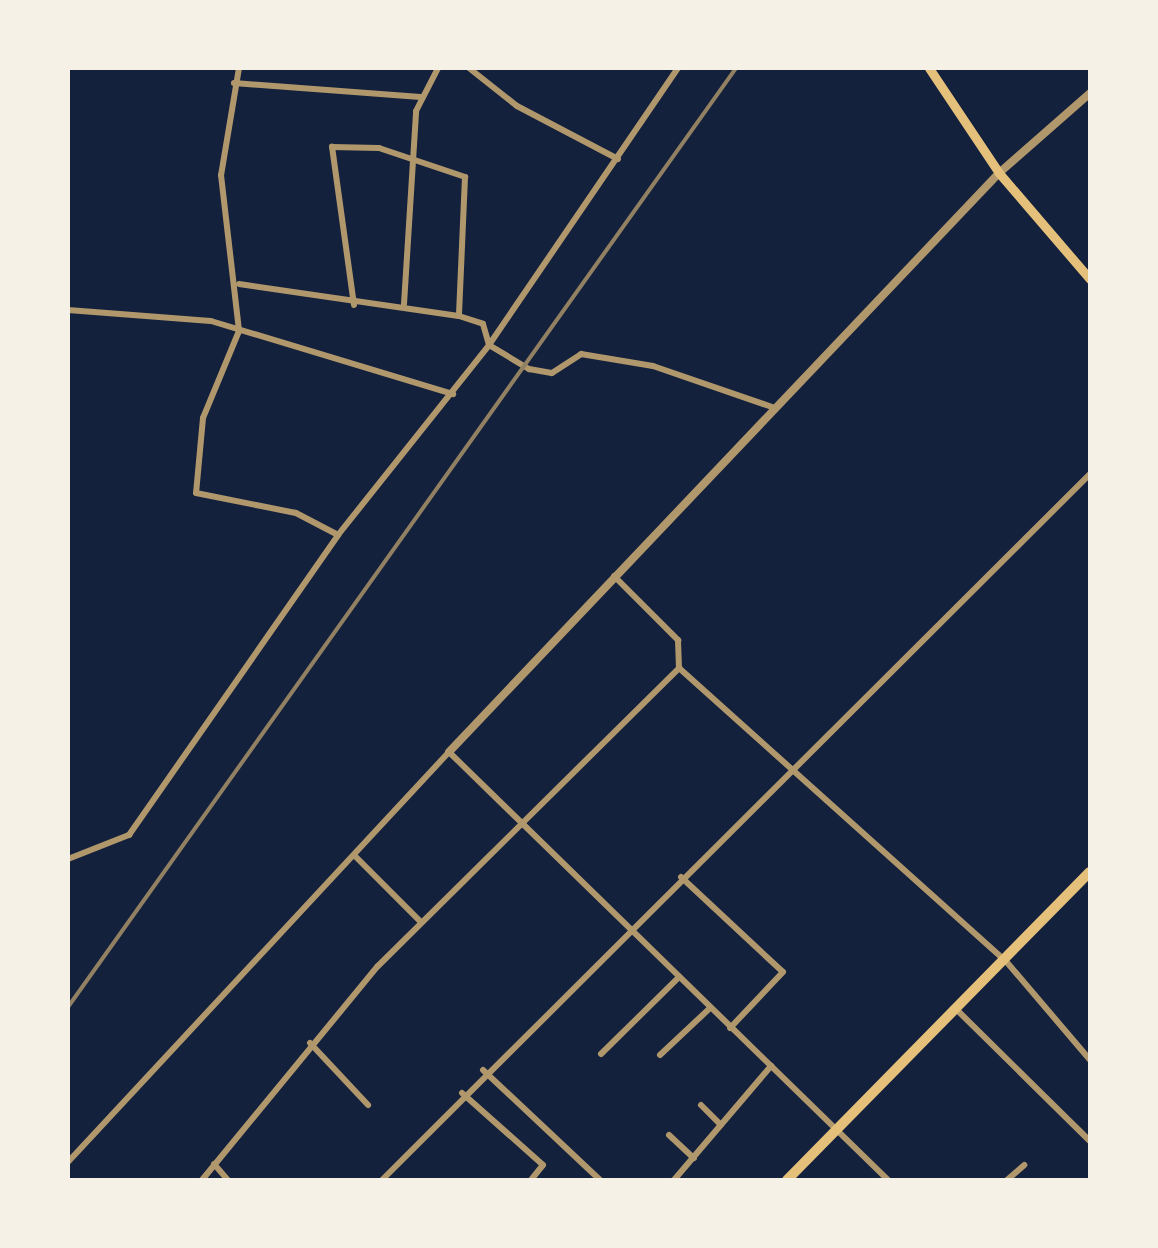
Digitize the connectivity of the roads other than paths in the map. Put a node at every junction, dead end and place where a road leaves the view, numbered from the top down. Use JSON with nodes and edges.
{"nodes":[{"id":1,"x":239,"y":68,"type":"edge"},
{"id":2,"x":438,"y":68,"type":"edge"},
{"id":3,"x":469,"y":68,"type":"edge"},
{"id":4,"x":678,"y":68,"type":"edge"},
{"id":5,"x":929,"y":68,"type":"edge"},
{"id":6,"x":234,"y":83,"type":"junction"},
{"id":7,"x":1090,"y":94,"type":"edge"},
{"id":8,"x":420,"y":97,"type":"junction"},
{"id":9,"x":412,"y":158,"type":"junction"},
{"id":10,"x":618,"y":159,"type":"junction"},
{"id":11,"x":999,"y":173,"type":"junction"},
{"id":12,"x":1090,"y":279,"type":"edge"},
{"id":13,"x":239,"y":284,"type":"junction"},
{"id":14,"x":404,"y":304,"type":"junction"},
{"id":15,"x":354,"y":305,"type":"junction"},
{"id":16,"x":68,"y":310,"type":"edge"},
{"id":17,"x":460,"y":316,"type":"junction"},
{"id":18,"x":239,"y":331,"type":"junction"},
{"id":19,"x":489,"y":345,"type":"junction"},
{"id":20,"x":454,"y":394,"type":"junction"},
{"id":21,"x":772,"y":407,"type":"junction"},
{"id":22,"x":1090,"y":474,"type":"edge"},
{"id":23,"x":338,"y":535,"type":"junction"},
{"id":24,"x":614,"y":576,"type":"junction"},
{"id":25,"x":679,"y":668,"type":"junction"},
{"id":26,"x":449,"y":752,"type":"junction"},
{"id":27,"x":789,"y":774,"type":"junction"},
{"id":28,"x":521,"y":822,"type":"junction"},
{"id":29,"x":355,"y":856,"type":"junction"},
{"id":30,"x":68,"y":860,"type":"edge"},
{"id":31,"x":1090,"y":872,"type":"edge"},
{"id":32,"x":681,"y":877,"type":"junction"},
{"id":33,"x":421,"y":922,"type":"junction"},
{"id":34,"x":624,"y":930,"type":"junction"},
{"id":35,"x":1005,"y":960,"type":"junction"},
{"id":36,"x":677,"y":979,"type":"junction"},
{"id":37,"x":709,"y":1009,"type":"junction"},
{"id":38,"x":956,"y":1009,"type":"junction"},
{"id":39,"x":730,"y":1028,"type":"junction"},
{"id":40,"x":310,"y":1042,"type":"junction"},
{"id":41,"x":601,"y":1054,"type":"dead end"},
{"id":42,"x":660,"y":1055,"type":"dead end"},
{"id":43,"x":1090,"y":1060,"type":"edge"},
{"id":44,"x":772,"y":1066,"type":"junction"},
{"id":45,"x":484,"y":1070,"type":"junction"},
{"id":46,"x":462,"y":1093,"type":"junction"},
{"id":47,"x":368,"y":1105,"type":"dead end"},
{"id":48,"x":701,"y":1105,"type":"dead end"},
{"id":49,"x":721,"y":1125,"type":"junction"},
{"id":50,"x":838,"y":1126,"type":"junction"},
{"id":51,"x":669,"y":1135,"type":"dead end"},
{"id":52,"x":1090,"y":1141,"type":"edge"},
{"id":53,"x":694,"y":1158,"type":"junction"},
{"id":54,"x":68,"y":1162,"type":"edge"},
{"id":55,"x":214,"y":1164,"type":"junction"},
{"id":56,"x":1024,"y":1165,"type":"dead end"},
{"id":57,"x":387,"y":1179,"type":"edge"},
{"id":58,"x":202,"y":1180,"type":"edge"},
{"id":59,"x":228,"y":1180,"type":"edge"},
{"id":60,"x":531,"y":1180,"type":"edge"},
{"id":61,"x":600,"y":1180,"type":"edge"},
{"id":62,"x":674,"y":1180,"type":"edge"},
{"id":63,"x":787,"y":1180,"type":"edge"},
{"id":64,"x":888,"y":1180,"type":"edge"},
{"id":65,"x":1007,"y":1180,"type":"edge"}],
"edges":[{"from":1,"to":6,"type":"street"},
{"from":2,"to":8,"type":"street"},
{"from":3,"to":10,"type":"street"},
{"from":4,"to":10,"type":"street"},
{"from":5,"to":11,"type":"main road"},
{"from":6,"to":8,"type":"street"},
{"from":6,"to":13,"type":"street"},
{"from":7,"to":11,"type":"street"},
{"from":8,"to":9,"type":"street"},
{"from":9,"to":14,"type":"street"},
{"from":9,"to":15,"type":"street"},
{"from":9,"to":17,"type":"street"},
{"from":10,"to":19,"type":"street"},
{"from":11,"to":12,"type":"main road"},
{"from":11,"to":21,"type":"street"},
{"from":13,"to":15,"type":"street"},
{"from":13,"to":18,"type":"street"},
{"from":14,"to":15,"type":"street"},
{"from":14,"to":17,"type":"street"},
{"from":16,"to":18,"type":"street"},
{"from":17,"to":19,"type":"street"},
{"from":18,"to":20,"type":"street"},
{"from":18,"to":23,"type":"street"},
{"from":19,"to":20,"type":"street"},
{"from":19,"to":21,"type":"street"},
{"from":20,"to":23,"type":"street"},
{"from":21,"to":24,"type":"street"},
{"from":22,"to":27,"type":"street"},
{"from":23,"to":30,"type":"street"},
{"from":24,"to":25,"type":"street"},
{"from":24,"to":26,"type":"street"},
{"from":25,"to":27,"type":"street"},
{"from":25,"to":28,"type":"street"},
{"from":26,"to":28,"type":"street"},
{"from":26,"to":29,"type":"street"},
{"from":27,"to":32,"type":"street"},
{"from":27,"to":35,"type":"street"},
{"from":28,"to":33,"type":"street"},
{"from":28,"to":34,"type":"street"},
{"from":29,"to":33,"type":"street"},
{"from":29,"to":54,"type":"street"},
{"from":31,"to":35,"type":"main road"},
{"from":32,"to":34,"type":"street"},
{"from":32,"to":39,"type":"street"},
{"from":33,"to":40,"type":"street"},
{"from":34,"to":36,"type":"street"},
{"from":34,"to":45,"type":"street"},
{"from":35,"to":38,"type":"main road"},
{"from":35,"to":43,"type":"street"},
{"from":36,"to":37,"type":"street"},
{"from":36,"to":41,"type":"street"},
{"from":37,"to":39,"type":"street"},
{"from":37,"to":42,"type":"street"},
{"from":38,"to":50,"type":"main road"},
{"from":38,"to":52,"type":"street"},
{"from":39,"to":44,"type":"street"},
{"from":40,"to":47,"type":"street"},
{"from":40,"to":55,"type":"street"},
{"from":44,"to":49,"type":"street"},
{"from":44,"to":50,"type":"street"},
{"from":45,"to":46,"type":"street"},
{"from":45,"to":61,"type":"street"},
{"from":46,"to":57,"type":"street"},
{"from":46,"to":60,"type":"street"},
{"from":48,"to":49,"type":"street"},
{"from":49,"to":53,"type":"street"},
{"from":50,"to":63,"type":"main road"},
{"from":50,"to":64,"type":"street"},
{"from":51,"to":53,"type":"street"},
{"from":53,"to":62,"type":"street"},
{"from":55,"to":58,"type":"street"},
{"from":55,"to":59,"type":"street"},
{"from":56,"to":65,"type":"street"}]}
